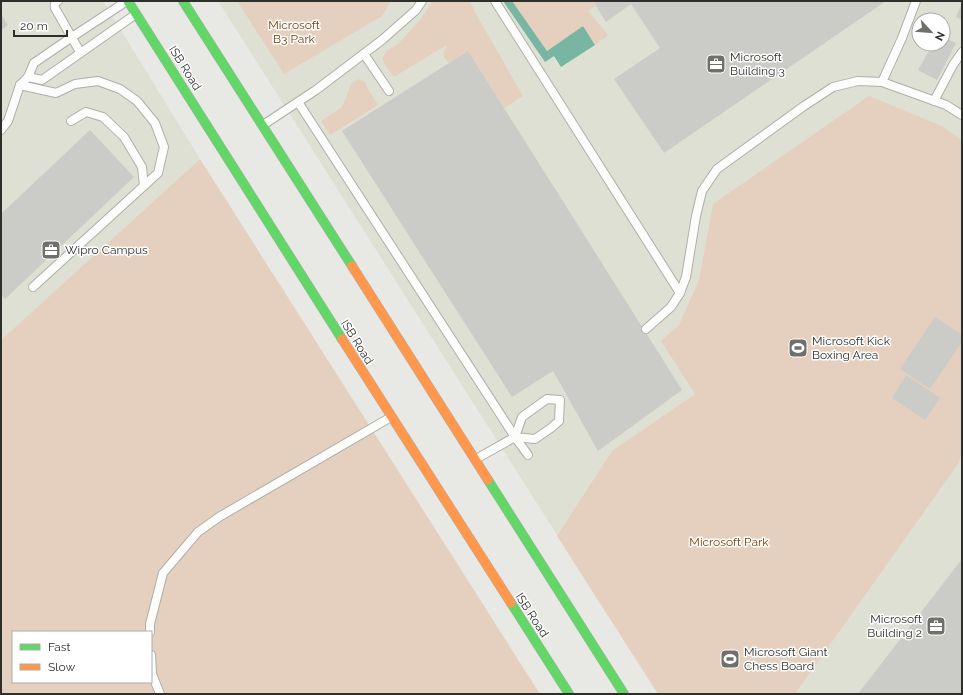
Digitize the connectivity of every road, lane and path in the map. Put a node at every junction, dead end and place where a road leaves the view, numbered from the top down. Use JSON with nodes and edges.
{"nodes":[{"id":1,"x":58,"y":1,"type":"edge"},
{"id":2,"x":128,"y":1,"type":"edge"},
{"id":3,"x":183,"y":1,"type":"edge"},
{"id":4,"x":422,"y":1,"type":"edge"},
{"id":5,"x":495,"y":1,"type":"edge"},
{"id":6,"x":916,"y":1,"type":"edge"},
{"id":7,"x":136,"y":13,"type":"junction"},
{"id":8,"x":72,"y":37,"type":"junction"},
{"id":9,"x":80,"y":52,"type":"junction"},
{"id":10,"x":962,"y":52,"type":"edge"},
{"id":11,"x":364,"y":54,"type":"junction"},
{"id":12,"x":28,"y":76,"type":"junction"},
{"id":13,"x":882,"y":82,"type":"junction"},
{"id":14,"x":20,"y":85,"type":"junction"},
{"id":15,"x":389,"y":91,"type":"dead end"},
{"id":16,"x":934,"y":101,"type":"junction"},
{"id":17,"x":298,"y":102,"type":"junction"},
{"id":18,"x":962,"y":115,"type":"edge"},
{"id":19,"x":71,"y":121,"type":"dead end"},
{"id":20,"x":262,"y":126,"type":"junction"},
{"id":21,"x":1,"y":130,"type":"edge"},
{"id":22,"x":144,"y":186,"type":"junction"},
{"id":23,"x":33,"y":288,"type":"dead end"},
{"id":24,"x":680,"y":293,"type":"junction"},
{"id":25,"x":646,"y":329,"type":"dead end"},
{"id":26,"x":391,"y":417,"type":"junction"},
{"id":27,"x":515,"y":437,"type":"junction"},
{"id":28,"x":528,"y":455,"type":"dead end"},
{"id":29,"x":474,"y":460,"type":"junction"},
{"id":30,"x":150,"y":631,"type":"edge"},
{"id":31,"x":152,"y":674,"type":"edge"},
{"id":32,"x":160,"y":694,"type":"edge"},
{"id":33,"x":569,"y":694,"type":"edge"},
{"id":34,"x":624,"y":694,"type":"edge"}],
"edges":[{"from":1,"to":8,"type":"lane"},
{"from":2,"to":7,"type":"main road","name":"ISB Road"},
{"from":2,"to":8,"type":"lane"},
{"from":3,"to":20,"type":"main road"},
{"from":4,"to":11,"type":"lane"},
{"from":5,"to":24,"type":"lane"},
{"from":6,"to":13,"type":"lane"},
{"from":7,"to":9,"type":"lane"},
{"from":7,"to":26,"type":"main road","name":"ISB Road"},
{"from":8,"to":9,"type":"lane"},
{"from":8,"to":12,"type":"lane"},
{"from":9,"to":12,"type":"lane"},
{"from":10,"to":16,"type":"lane"},
{"from":11,"to":15,"type":"lane"},
{"from":11,"to":17,"type":"lane"},
{"from":12,"to":14,"type":"lane"},
{"from":13,"to":16,"type":"lane"},
{"from":13,"to":24,"type":"lane"},
{"from":14,"to":21,"type":"lane"},
{"from":14,"to":22,"type":"lane"},
{"from":16,"to":18,"type":"lane"},
{"from":17,"to":20,"type":"lane"},
{"from":17,"to":27,"type":"lane"},
{"from":19,"to":22,"type":"lane"},
{"from":20,"to":29,"type":"main road"},
{"from":22,"to":23,"type":"lane"},
{"from":24,"to":25,"type":"lane"},
{"from":26,"to":30,"type":"lane"},
{"from":26,"to":33,"type":"main road","name":"ISB Road"},
{"from":27,"to":27,"type":"lane"},
{"from":27,"to":28,"type":"lane"},
{"from":27,"to":29,"type":"lane"},
{"from":29,"to":34,"type":"main road"},
{"from":31,"to":32,"type":"lane"}]}
